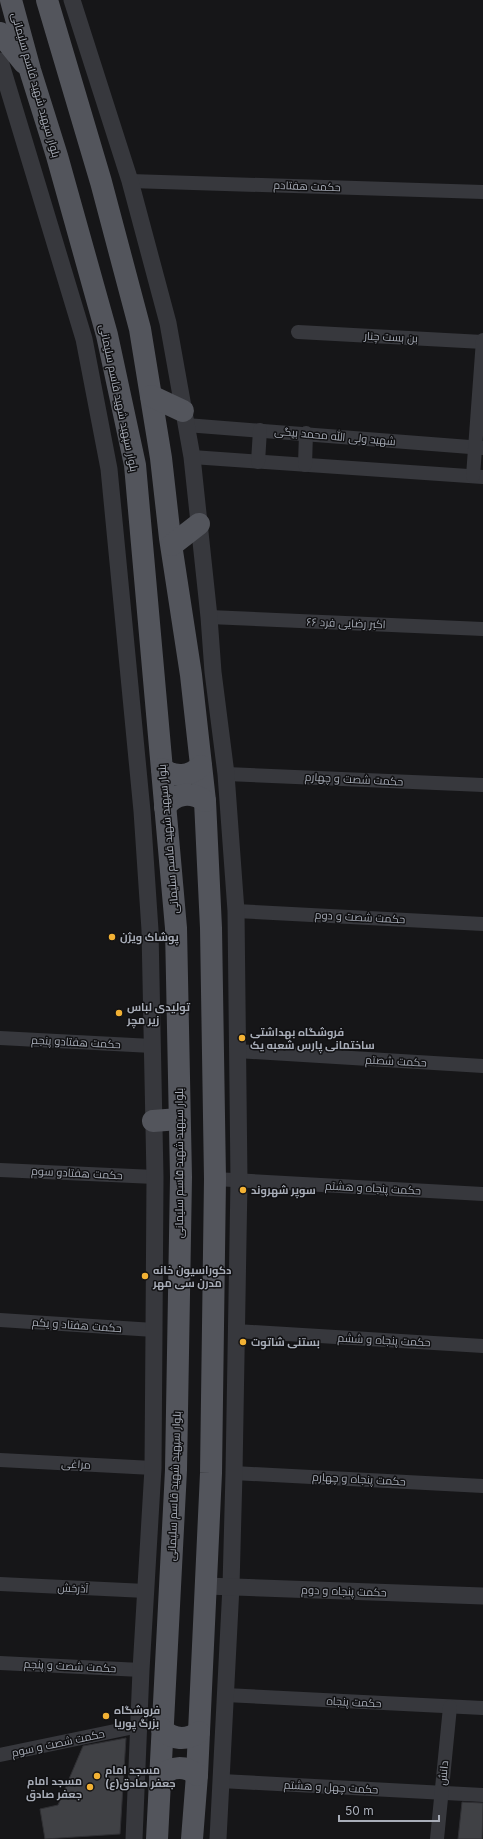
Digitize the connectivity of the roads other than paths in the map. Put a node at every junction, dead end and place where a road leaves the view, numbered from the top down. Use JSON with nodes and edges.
{"nodes":[{"id":1,"x":11,"y":0,"type":"edge"},
{"id":2,"x":47,"y":0,"type":"edge"},
{"id":3,"x":72,"y":0,"type":"edge"},
{"id":4,"x":0,"y":32,"type":"edge"},
{"id":5,"x":0,"y":61,"type":"edge"},
{"id":6,"x":30,"y":70,"type":"junction"},
{"id":7,"x":130,"y":181,"type":"junction"},
{"id":8,"x":483,"y":192,"type":"edge"},
{"id":9,"x":298,"y":332,"type":"dead end"},
{"id":10,"x":483,"y":341,"type":"edge"},
{"id":11,"x":151,"y":396,"type":"junction"},
{"id":12,"x":185,"y":418,"type":"junction"},
{"id":13,"x":260,"y":430,"type":"junction"},
{"id":14,"x":306,"y":433,"type":"junction"},
{"id":15,"x":479,"y":448,"type":"edge"},
{"id":16,"x":192,"y":457,"type":"junction"},
{"id":17,"x":258,"y":462,"type":"junction"},
{"id":18,"x":305,"y":465,"type":"junction"},
{"id":19,"x":478,"y":477,"type":"edge"},
{"id":20,"x":199,"y":524,"type":"junction"},
{"id":21,"x":172,"y":545,"type":"junction"},
{"id":22,"x":209,"y":617,"type":"junction"},
{"id":23,"x":483,"y":629,"type":"edge"},
{"id":24,"x":201,"y":766,"type":"junction"},
{"id":25,"x":162,"y":769,"type":"junction"},
{"id":26,"x":226,"y":774,"type":"junction"},
{"id":27,"x":483,"y":785,"type":"edge"},
{"id":28,"x":204,"y":801,"type":"junction"},
{"id":29,"x":165,"y":807,"type":"junction"},
{"id":30,"x":236,"y":911,"type":"junction"},
{"id":31,"x":483,"y":924,"type":"edge"},
{"id":32,"x":0,"y":1038,"type":"edge"},
{"id":33,"x":152,"y":1046,"type":"junction"},
{"id":34,"x":237,"y":1051,"type":"junction"},
{"id":35,"x":483,"y":1066,"type":"edge"},
{"id":36,"x":180,"y":1119,"type":"junction"},
{"id":37,"x":154,"y":1120,"type":"junction"},
{"id":38,"x":0,"y":1170,"type":"edge"},
{"id":39,"x":155,"y":1177,"type":"junction"},
{"id":40,"x":214,"y":1180,"type":"junction"},
{"id":41,"x":238,"y":1181,"type":"junction"},
{"id":42,"x":483,"y":1194,"type":"edge"},
{"id":43,"x":0,"y":1320,"type":"edge"},
{"id":44,"x":154,"y":1330,"type":"junction"},
{"id":45,"x":236,"y":1332,"type":"junction"},
{"id":46,"x":483,"y":1346,"type":"edge"},
{"id":47,"x":0,"y":1460,"type":"edge"},
{"id":48,"x":153,"y":1468,"type":"junction"},
{"id":49,"x":234,"y":1473,"type":"junction"},
{"id":50,"x":483,"y":1486,"type":"edge"},
{"id":51,"x":148,"y":1544,"type":"junction"},
{"id":52,"x":172,"y":1546,"type":"junction"},
{"id":53,"x":0,"y":1584,"type":"edge"},
{"id":54,"x":206,"y":1586,"type":"junction"},
{"id":55,"x":231,"y":1586,"type":"junction"},
{"id":56,"x":146,"y":1592,"type":"junction"},
{"id":57,"x":483,"y":1596,"type":"edge"},
{"id":58,"x":0,"y":1663,"type":"edge"},
{"id":59,"x":141,"y":1670,"type":"junction"},
{"id":60,"x":225,"y":1695,"type":"junction"},
{"id":61,"x":450,"y":1707,"type":"junction"},
{"id":62,"x":483,"y":1708,"type":"edge"},
{"id":63,"x":139,"y":1726,"type":"junction"},
{"id":64,"x":162,"y":1729,"type":"junction"},
{"id":65,"x":199,"y":1732,"type":"junction"},
{"id":66,"x":0,"y":1755,"type":"edge"},
{"id":67,"x":197,"y":1775,"type":"junction"},
{"id":68,"x":160,"y":1777,"type":"junction"},
{"id":69,"x":221,"y":1781,"type":"junction"},
{"id":70,"x":441,"y":1792,"type":"junction"},
{"id":71,"x":483,"y":1794,"type":"edge"},
{"id":72,"x":157,"y":1831,"type":"edge"},
{"id":73,"x":134,"y":1839,"type":"edge"},
{"id":74,"x":137,"y":1839,"type":"edge"},
{"id":75,"x":192,"y":1839,"type":"edge"},
{"id":76,"x":218,"y":1839,"type":"edge"},
{"id":77,"x":436,"y":1839,"type":"edge"}],
"edges":[{"from":1,"to":6,"type":"main road","name":"بلوار سپهبد شهید قاسم سلیمانی"},
{"from":2,"to":11,"type":"main road"},
{"from":3,"to":7,"type":"street"},
{"from":4,"to":6,"type":"main road"},
{"from":5,"to":33,"type":"street"},
{"from":6,"to":25,"type":"main road","name":"بلوار سپهبد شهید قاسم سلیمانی"},
{"from":7,"to":8,"type":"street","name":"حکمت هفتادم"},
{"from":7,"to":12,"type":"street"},
{"from":9,"to":10,"type":"street","name":"بن بست چنار"},
{"from":10,"to":15,"type":"street"},
{"from":11,"to":12,"type":"main road"},
{"from":11,"to":21,"type":"main road"},
{"from":12,"to":13,"type":"street","name":"شهید ولی الله محمد بیگی"},
{"from":12,"to":16,"type":"street"},
{"from":13,"to":14,"type":"street","name":"شهید ولی الله محمد بیگی"},
{"from":13,"to":17,"type":"street"},
{"from":14,"to":15,"type":"street","name":"شهید ولی الله محمد بیگی"},
{"from":14,"to":18,"type":"street"},
{"from":15,"to":19,"type":"street"},
{"from":16,"to":17,"type":"street"},
{"from":16,"to":20,"type":"street"},
{"from":17,"to":18,"type":"street"},
{"from":18,"to":19,"type":"street"},
{"from":20,"to":21,"type":"main road"},
{"from":20,"to":22,"type":"street"},
{"from":21,"to":24,"type":"main road"},
{"from":22,"to":23,"type":"street","name":"۶۶ اکبر رضایی فرد"},
{"from":22,"to":26,"type":"street"},
{"from":24,"to":25,"type":"main road"},
{"from":24,"to":28,"type":"main road"},
{"from":25,"to":29,"type":"main road","name":"بلوار سپهبد شهید قاسم سلیمانی"},
{"from":26,"to":27,"type":"street","name":"حکمت شصت و چهارم"},
{"from":26,"to":30,"type":"street"},
{"from":28,"to":29,"type":"main road"},
{"from":28,"to":40,"type":"main road"},
{"from":29,"to":36,"type":"main road","name":"بلوار سپهبد شهید قاسم سلیمانی"},
{"from":30,"to":31,"type":"street","name":"حکمت شصت و دوم"},
{"from":30,"to":34,"type":"street"},
{"from":32,"to":33,"type":"street","name":"حکمت هفتادو پنجم"},
{"from":33,"to":37,"type":"street"},
{"from":34,"to":35,"type":"street","name":"حکمت شصتم"},
{"from":34,"to":41,"type":"street"},
{"from":36,"to":37,"type":"main road"},
{"from":36,"to":52,"type":"main road","name":"بلوار سپهبد شهید قاسم سلیمانی"},
{"from":37,"to":39,"type":"street"},
{"from":38,"to":39,"type":"street","name":"حکمت هفتادو سوم"},
{"from":39,"to":44,"type":"street"},
{"from":40,"to":41,"type":"street","name":"حکمت پنجاه و هشتم"},
{"from":40,"to":54,"type":"main road"},
{"from":41,"to":42,"type":"street","name":"حکمت پنجاه و هشتم"},
{"from":41,"to":45,"type":"street"},
{"from":43,"to":44,"type":"street","name":"حکمت هفتاد و یکم"},
{"from":44,"to":48,"type":"street"},
{"from":45,"to":46,"type":"street","name":"حکمت پنجاه و ششم"},
{"from":45,"to":49,"type":"street"},
{"from":47,"to":48,"type":"street","name":"مراغی"},
{"from":48,"to":51,"type":"street"},
{"from":49,"to":50,"type":"street","name":"حکمت پنجاه و چهارم"},
{"from":49,"to":55,"type":"street"},
{"from":51,"to":52,"type":"street"},
{"from":51,"to":56,"type":"street"},
{"from":52,"to":64,"type":"main road","name":"بلوار سپهبد شهید قاسم سلیمانی"},
{"from":53,"to":56,"type":"street","name":"آذرخش"},
{"from":54,"to":55,"type":"street","name":"حکمت پنجاه و دوم"},
{"from":54,"to":65,"type":"main road"},
{"from":55,"to":57,"type":"street","name":"حکمت پنجاه و دوم"},
{"from":55,"to":60,"type":"street"},
{"from":56,"to":59,"type":"street"},
{"from":58,"to":59,"type":"street","name":"حکمت شصت و پنجم"},
{"from":59,"to":63,"type":"street"},
{"from":60,"to":61,"type":"street","name":"حکمت پنجاه"},
{"from":60,"to":69,"type":"street"},
{"from":61,"to":62,"type":"street","name":"حکمت پنجاه"},
{"from":61,"to":70,"type":"street","name":"دانش"},
{"from":63,"to":66,"type":"street","name":"حکمت شصت و سوم"},
{"from":63,"to":73,"type":"street"},
{"from":64,"to":65,"type":"main road"},
{"from":64,"to":68,"type":"main road","name":"بلوار سپهبد شهید قاسم سلیمانی"},
{"from":65,"to":67,"type":"main road"},
{"from":67,"to":68,"type":"main road"},
{"from":67,"to":75,"type":"main road"},
{"from":68,"to":72,"type":"main road","name":"بلوار سپهبد شهید قاسم سلیمانی"},
{"from":69,"to":70,"type":"street","name":"حکمت چهل و هشتم"},
{"from":69,"to":76,"type":"street"},
{"from":70,"to":71,"type":"street","name":"حکمت چهل و هشتم"},
{"from":70,"to":77,"type":"street","name":"دانش"},
{"from":72,"to":74,"type":"street"}]}
